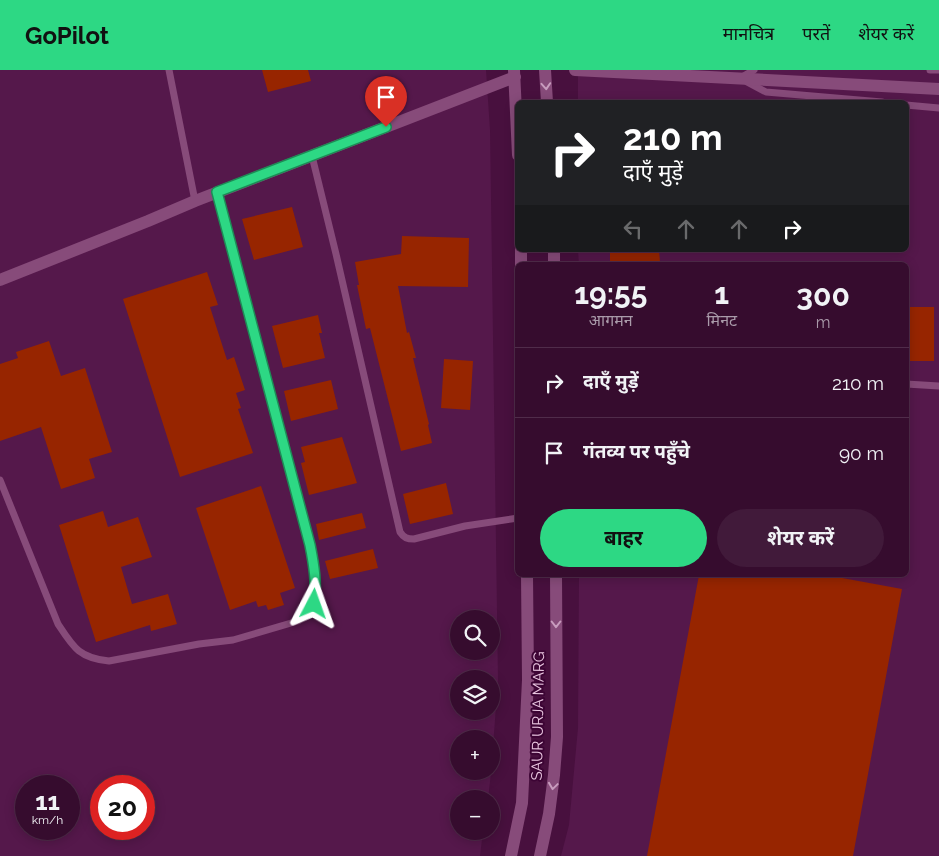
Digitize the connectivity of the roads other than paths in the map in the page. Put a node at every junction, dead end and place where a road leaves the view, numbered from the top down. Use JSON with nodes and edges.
{"nodes":[{"id":1,"x":168,"y":70,"type":"edge"},
{"id":2,"x":545,"y":70,"type":"edge"},
{"id":3,"x":575,"y":70,"type":"edge"},
{"id":4,"x":754,"y":70,"type":"edge"},
{"id":5,"x":930,"y":70,"type":"edge"},
{"id":6,"x":939,"y":70,"type":"edge"},
{"id":7,"x":514,"y":73,"type":"edge"},
{"id":8,"x":740,"y":78,"type":"junction"},
{"id":9,"x":939,"y":89,"type":"edge"},
{"id":10,"x":515,"y":100,"type":"edge"},
{"id":11,"x":547,"y":100,"type":"edge"},
{"id":12,"x":859,"y":100,"type":"edge"},
{"id":13,"x":909,"y":105,"type":"edge"},
{"id":14,"x":939,"y":108,"type":"edge"},
{"id":15,"x":312,"y":156,"type":"junction"},
{"id":16,"x":217,"y":192,"type":"junction"},
{"id":17,"x":195,"y":201,"type":"junction"},
{"id":18,"x":0,"y":280,"type":"edge"},
{"id":19,"x":909,"y":384,"type":"edge"},
{"id":20,"x":939,"y":386,"type":"edge"},
{"id":21,"x":0,"y":480,"type":"edge"},
{"id":22,"x":515,"y":518,"type":"edge"},
{"id":23,"x":527,"y":577,"type":"edge"},
{"id":24,"x":556,"y":577,"type":"edge"},
{"id":25,"x":511,"y":856,"type":"edge"},
{"id":26,"x":540,"y":856,"type":"edge"}],
"edges":[{"from":1,"to":17,"type":"lane"},
{"from":2,"to":11,"type":"street","one_way":true},
{"from":3,"to":8,"type":"street"},
{"from":4,"to":8,"type":"lane"},
{"from":5,"to":6,"type":"lane"},
{"from":7,"to":10,"type":"street"},
{"from":7,"to":15,"type":"street"},
{"from":8,"to":9,"type":"street"},
{"from":8,"to":12,"type":"lane"},
{"from":13,"to":14,"type":"lane"},
{"from":15,"to":16,"type":"street"},
{"from":15,"to":22,"type":"lane"},
{"from":16,"to":17,"type":"street"},
{"from":16,"to":21,"type":"lane"},
{"from":17,"to":18,"type":"street"},
{"from":19,"to":20,"type":"lane"},
{"from":23,"to":25,"type":"street","name":"SAUR URJA MARG"},
{"from":24,"to":26,"type":"street","name":"SAUR URJA MARG","one_way":true}]}
